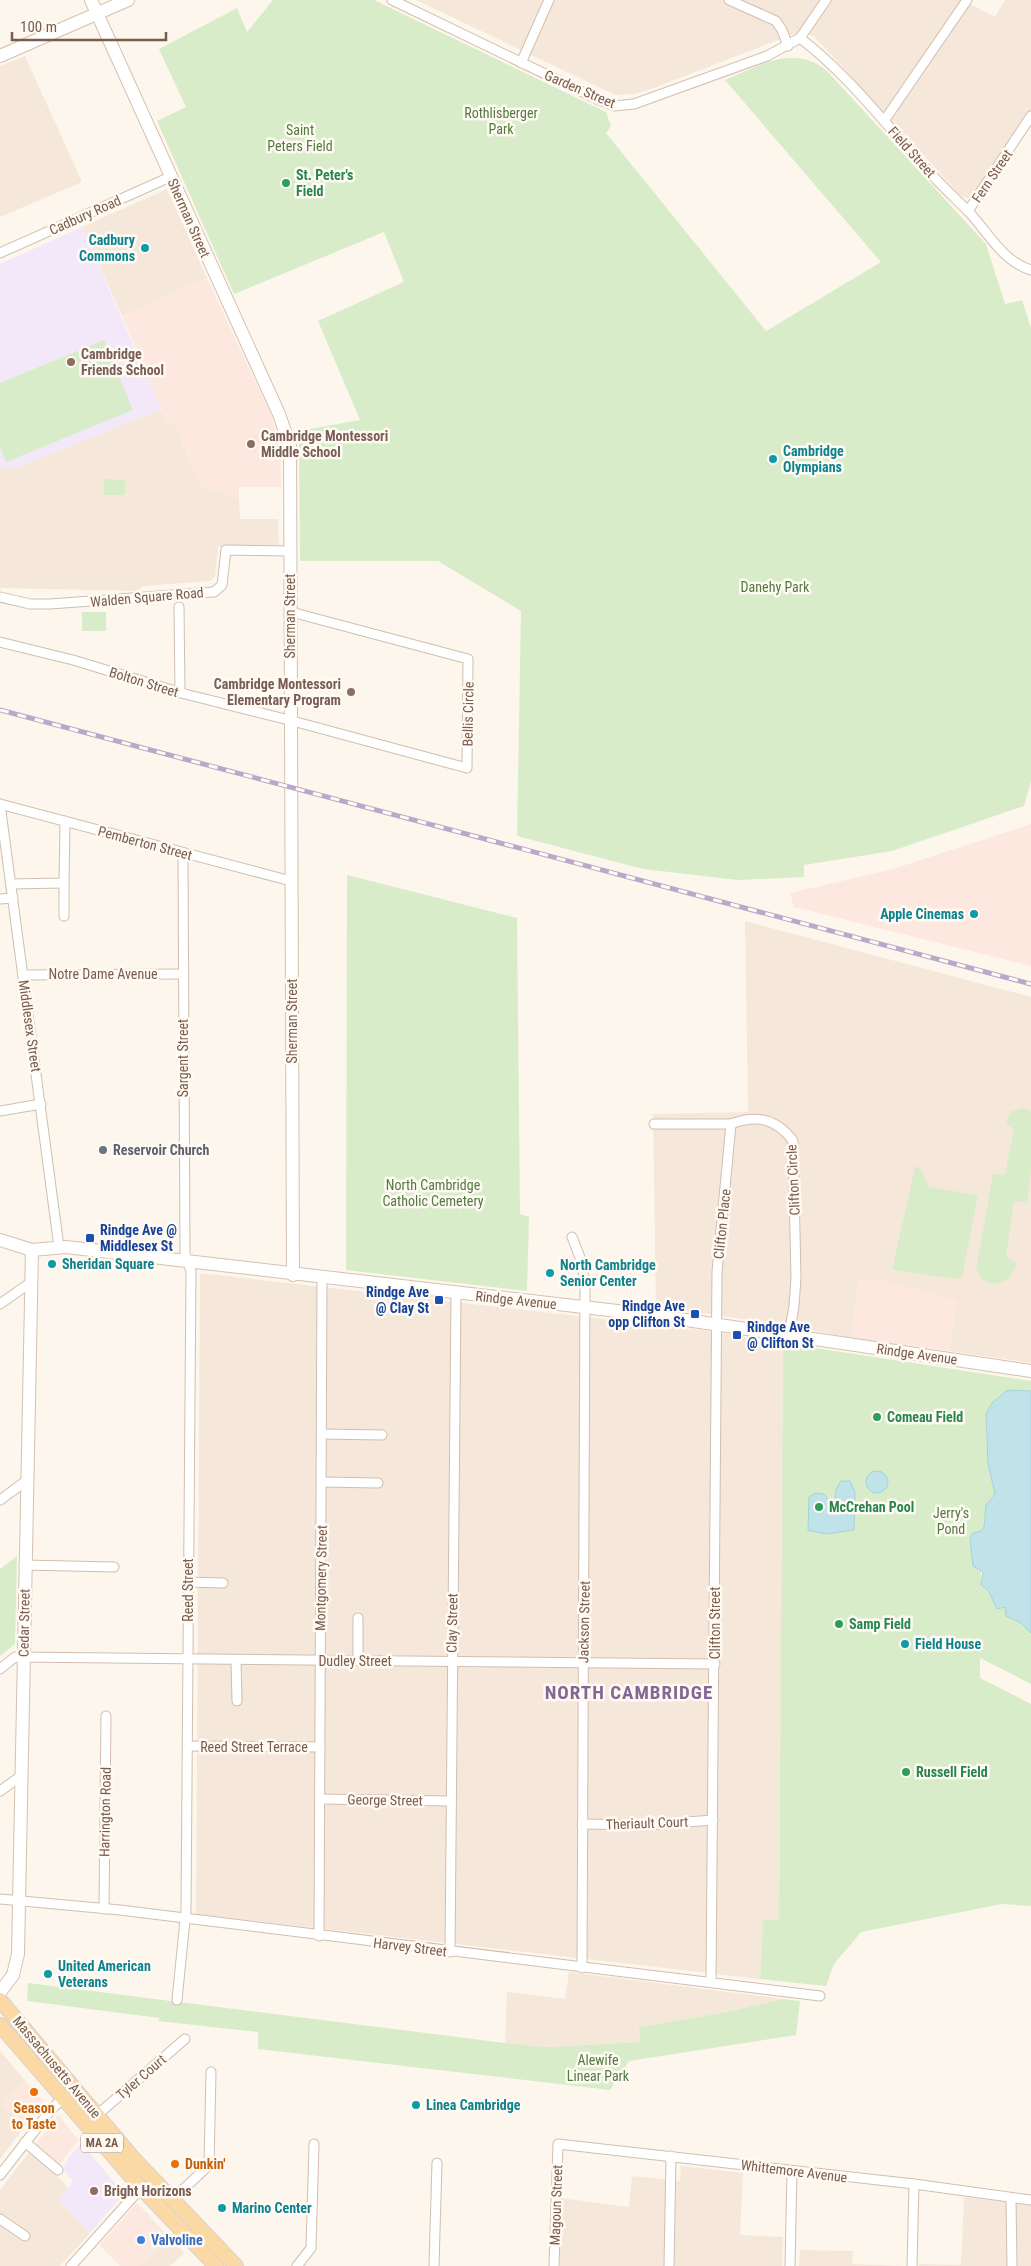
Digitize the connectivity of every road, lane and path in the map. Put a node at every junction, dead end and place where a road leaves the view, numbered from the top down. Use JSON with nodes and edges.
{"nodes":[{"id":1,"x":91,"y":0,"type":"edge"},
{"id":2,"x":128,"y":0,"type":"edge"},
{"id":3,"x":549,"y":0,"type":"edge"},
{"id":4,"x":729,"y":0,"type":"edge"},
{"id":5,"x":826,"y":0,"type":"edge"},
{"id":6,"x":967,"y":0,"type":"edge"},
{"id":7,"x":396,"y":1,"type":"edge"},
{"id":8,"x":97,"y":13,"type":"junction"},
{"id":9,"x":800,"y":38,"type":"junction"},
{"id":10,"x":788,"y":46,"type":"junction"},
{"id":11,"x":0,"y":56,"type":"edge"},
{"id":12,"x":522,"y":63,"type":"junction"},
{"id":13,"x":1031,"y":116,"type":"edge"},
{"id":14,"x":884,"y":121,"type":"junction"},
{"id":15,"x":170,"y":177,"type":"junction"},
{"id":16,"x":968,"y":211,"type":"junction"},
{"id":17,"x":0,"y":253,"type":"edge"},
{"id":18,"x":1031,"y":270,"type":"edge"},
{"id":19,"x":290,"y":551,"type":"junction"},
{"id":20,"x":0,"y":597,"type":"edge"},
{"id":21,"x":178,"y":606,"type":"dead end"},
{"id":22,"x":291,"y":612,"type":"junction"},
{"id":23,"x":0,"y":642,"type":"edge"},
{"id":24,"x":180,"y":693,"type":"junction"},
{"id":25,"x":289,"y":720,"type":"junction"},
{"id":26,"x":0,"y":804,"type":"edge"},
{"id":27,"x":65,"y":821,"type":"junction"},
{"id":28,"x":183,"y":853,"type":"junction"},
{"id":29,"x":291,"y":882,"type":"junction"},
{"id":30,"x":64,"y":883,"type":"junction"},
{"id":31,"x":10,"y":884,"type":"junction"},
{"id":32,"x":13,"y":898,"type":"junction"},
{"id":33,"x":0,"y":900,"type":"edge"},
{"id":34,"x":64,"y":916,"type":"dead end"},
{"id":35,"x":183,"y":974,"type":"junction"},
{"id":36,"x":23,"y":975,"type":"junction"},
{"id":37,"x":40,"y":1104,"type":"junction"},
{"id":38,"x":0,"y":1111,"type":"edge"},
{"id":39,"x":654,"y":1124,"type":"dead end"},
{"id":40,"x":731,"y":1124,"type":"junction"},
{"id":41,"x":572,"y":1237,"type":"dead end"},
{"id":42,"x":0,"y":1240,"type":"edge"},
{"id":43,"x":59,"y":1247,"type":"junction"},
{"id":44,"x":32,"y":1250,"type":"junction"},
{"id":45,"x":188,"y":1262,"type":"junction"},
{"id":46,"x":293,"y":1274,"type":"junction"},
{"id":47,"x":322,"y":1279,"type":"junction"},
{"id":48,"x":30,"y":1283,"type":"junction"},
{"id":49,"x":456,"y":1294,"type":"junction"},
{"id":50,"x":0,"y":1304,"type":"edge"},
{"id":51,"x":585,"y":1307,"type":"junction"},
{"id":52,"x":717,"y":1324,"type":"junction"},
{"id":53,"x":789,"y":1335,"type":"junction"},
{"id":54,"x":1031,"y":1371,"type":"edge"},
{"id":55,"x":322,"y":1434,"type":"junction"},
{"id":56,"x":382,"y":1435,"type":"dead end"},
{"id":57,"x":26,"y":1481,"type":"junction"},
{"id":58,"x":322,"y":1482,"type":"junction"},
{"id":59,"x":378,"y":1483,"type":"dead end"},
{"id":60,"x":0,"y":1500,"type":"edge"},
{"id":61,"x":24,"y":1565,"type":"junction"},
{"id":62,"x":114,"y":1567,"type":"dead end"},
{"id":63,"x":187,"y":1582,"type":"junction"},
{"id":64,"x":223,"y":1582,"type":"dead end"},
{"id":65,"x":358,"y":1618,"type":"dead end"},
{"id":66,"x":23,"y":1658,"type":"junction"},
{"id":67,"x":188,"y":1660,"type":"junction"},
{"id":68,"x":236,"y":1660,"type":"junction"},
{"id":69,"x":320,"y":1660,"type":"junction"},
{"id":70,"x":358,"y":1660,"type":"junction"},
{"id":71,"x":452,"y":1662,"type":"junction"},
{"id":72,"x":584,"y":1663,"type":"junction"},
{"id":73,"x":715,"y":1664,"type":"junction"},
{"id":74,"x":0,"y":1669,"type":"edge"},
{"id":75,"x":238,"y":1700,"type":"dead end"},
{"id":76,"x":106,"y":1716,"type":"dead end"},
{"id":77,"x":188,"y":1746,"type":"junction"},
{"id":78,"x":320,"y":1747,"type":"junction"},
{"id":79,"x":21,"y":1776,"type":"junction"},
{"id":80,"x":0,"y":1791,"type":"edge"},
{"id":81,"x":320,"y":1799,"type":"junction"},
{"id":82,"x":451,"y":1800,"type":"junction"},
{"id":83,"x":712,"y":1820,"type":"junction"},
{"id":84,"x":582,"y":1824,"type":"junction"},
{"id":85,"x":0,"y":1899,"type":"edge"},
{"id":86,"x":19,"y":1900,"type":"junction"},
{"id":87,"x":104,"y":1909,"type":"junction"},
{"id":88,"x":186,"y":1919,"type":"junction"},
{"id":89,"x":319,"y":1936,"type":"junction"},
{"id":90,"x":450,"y":1952,"type":"junction"},
{"id":91,"x":582,"y":1968,"type":"junction"},
{"id":92,"x":711,"y":1982,"type":"junction"},
{"id":93,"x":0,"y":1992,"type":"edge"},
{"id":94,"x":820,"y":1996,"type":"dead end"},
{"id":95,"x":0,"y":2000,"type":"edge"},
{"id":96,"x":177,"y":2000,"type":"dead end"},
{"id":97,"x":0,"y":2025,"type":"edge"},
{"id":98,"x":185,"y":2039,"type":"dead end"},
{"id":99,"x":212,"y":2072,"type":"dead end"},
{"id":100,"x":68,"y":2094,"type":"junction"},
{"id":101,"x":97,"y":2115,"type":"junction"},
{"id":102,"x":85,"y":2124,"type":"junction"},
{"id":103,"x":25,"y":2142,"type":"junction"},
{"id":104,"x":314,"y":2144,"type":"dead end"},
{"id":105,"x":558,"y":2144,"type":"joint"},
{"id":106,"x":671,"y":2156,"type":"junction"},
{"id":107,"x":437,"y":2163,"type":"dead end"},
{"id":108,"x":58,"y":2170,"type":"dead end"},
{"id":109,"x":792,"y":2171,"type":"junction"},
{"id":110,"x":0,"y":2175,"type":"edge"},
{"id":111,"x":151,"y":2178,"type":"junction"},
{"id":112,"x":914,"y":2184,"type":"junction"},
{"id":113,"x":141,"y":2188,"type":"junction"},
{"id":114,"x":1011,"y":2198,"type":"junction"},
{"id":115,"x":172,"y":2200,"type":"junction"},
{"id":116,"x":1031,"y":2200,"type":"edge"},
{"id":117,"x":162,"y":2210,"type":"junction"},
{"id":118,"x":0,"y":2220,"type":"edge"},
{"id":119,"x":24,"y":2236,"type":"dead end"},
{"id":120,"x":71,"y":2266,"type":"edge"},
{"id":121,"x":216,"y":2266,"type":"edge"},
{"id":122,"x":236,"y":2266,"type":"edge"},
{"id":123,"x":298,"y":2266,"type":"edge"},
{"id":124,"x":434,"y":2266,"type":"edge"},
{"id":125,"x":554,"y":2266,"type":"edge"},
{"id":126,"x":668,"y":2266,"type":"edge"},
{"id":127,"x":790,"y":2266,"type":"edge"},
{"id":128,"x":912,"y":2266,"type":"edge"},
{"id":129,"x":1012,"y":2266,"type":"edge"}],
"edges":[{"from":1,"to":8,"type":"street","name":"Sherman Street"},
{"from":2,"to":8,"type":"street"},
{"from":3,"to":12,"type":"street"},
{"from":4,"to":10,"type":"street"},
{"from":5,"to":9,"type":"street"},
{"from":6,"to":14,"type":"street"},
{"from":7,"to":12,"type":"street","name":"Garden Street"},
{"from":8,"to":11,"type":"street"},
{"from":8,"to":15,"type":"street","name":"Sherman Street"},
{"from":9,"to":10,"type":"street","name":"Garden Street"},
{"from":9,"to":14,"type":"street","name":"Field Street"},
{"from":10,"to":12,"type":"street","name":"Garden Street"},
{"from":13,"to":16,"type":"street","name":"Fern Street"},
{"from":14,"to":16,"type":"street","name":"Field Street"},
{"from":15,"to":17,"type":"street","name":"Cadbury Road"},
{"from":15,"to":19,"type":"street","name":"Sherman Street"},
{"from":16,"to":18,"type":"street","name":"Field Street"},
{"from":19,"to":20,"type":"street","name":"Walden Square Road"},
{"from":19,"to":22,"type":"street","name":"Sherman Street"},
{"from":21,"to":24,"type":"street"},
{"from":22,"to":25,"type":"street","name":"Sherman Street"},
{"from":22,"to":25,"type":"street","name":"Bellis Circle"},
{"from":23,"to":24,"type":"street","name":"Bolton Street"},
{"from":24,"to":25,"type":"street","name":"Bolton Street"},
{"from":25,"to":29,"type":"street","name":"Sherman Street"},
{"from":26,"to":27,"type":"street","name":"Pemberton Street"},
{"from":26,"to":31,"type":"street","name":"Middlesex Street"},
{"from":27,"to":28,"type":"street","name":"Pemberton Street"},
{"from":27,"to":30,"type":"street"},
{"from":28,"to":29,"type":"street","name":"Pemberton Street"},
{"from":28,"to":35,"type":"street","name":"Sargent Street"},
{"from":29,"to":46,"type":"street","name":"Sherman Street"},
{"from":30,"to":31,"type":"street"},
{"from":30,"to":34,"type":"street"},
{"from":31,"to":32,"type":"street","name":"Middlesex Street"},
{"from":32,"to":33,"type":"street"},
{"from":32,"to":36,"type":"street","name":"Middlesex Street"},
{"from":35,"to":36,"type":"street","name":"Notre Dame Avenue"},
{"from":35,"to":45,"type":"street","name":"Sargent Street"},
{"from":36,"to":37,"type":"street","name":"Middlesex Street"},
{"from":37,"to":38,"type":"street"},
{"from":37,"to":43,"type":"street","name":"Middlesex Street"},
{"from":39,"to":40,"type":"street","name":"Clifton Circle"},
{"from":40,"to":52,"type":"street","name":"Clifton Place"},
{"from":40,"to":53,"type":"street","name":"Clifton Circle"},
{"from":41,"to":51,"type":"street","name":"Jackson Street"},
{"from":42,"to":44,"type":"street","name":"Rindge Avenue"},
{"from":43,"to":44,"type":"street","name":"Rindge Avenue"},
{"from":43,"to":45,"type":"street","name":"Rindge Avenue"},
{"from":44,"to":48,"type":"street","name":"Cedar Street"},
{"from":45,"to":46,"type":"street","name":"Rindge Avenue"},
{"from":45,"to":63,"type":"street","name":"Reed Street"},
{"from":46,"to":47,"type":"street","name":"Rindge Avenue"},
{"from":47,"to":49,"type":"street","name":"Rindge Avenue"},
{"from":47,"to":55,"type":"street","name":"Montgomery Street"},
{"from":48,"to":50,"type":"street"},
{"from":48,"to":57,"type":"street","name":"Cedar Street"},
{"from":49,"to":51,"type":"street","name":"Rindge Avenue"},
{"from":49,"to":71,"type":"street","name":"Clay Street"},
{"from":51,"to":52,"type":"street","name":"Rindge Avenue"},
{"from":51,"to":72,"type":"street","name":"Jackson Street"},
{"from":52,"to":53,"type":"street","name":"Rindge Avenue"},
{"from":52,"to":73,"type":"street","name":"Clifton Street"},
{"from":53,"to":54,"type":"street","name":"Rindge Avenue"},
{"from":55,"to":56,"type":"street"},
{"from":55,"to":58,"type":"street","name":"Montgomery Street"},
{"from":57,"to":60,"type":"street"},
{"from":57,"to":61,"type":"street","name":"Cedar Street"},
{"from":58,"to":59,"type":"street"},
{"from":58,"to":69,"type":"street","name":"Montgomery Street"},
{"from":61,"to":62,"type":"street"},
{"from":61,"to":66,"type":"street","name":"Cedar Street"},
{"from":63,"to":64,"type":"street"},
{"from":63,"to":67,"type":"street","name":"Reed Street"},
{"from":65,"to":70,"type":"street"},
{"from":66,"to":67,"type":"street","name":"Dudley Street"},
{"from":66,"to":74,"type":"street","name":"Dudley Street"},
{"from":66,"to":79,"type":"street","name":"Cedar Street"},
{"from":67,"to":68,"type":"street","name":"Dudley Street"},
{"from":67,"to":77,"type":"street","name":"Reed Street"},
{"from":68,"to":69,"type":"street","name":"Dudley Street"},
{"from":68,"to":75,"type":"street"},
{"from":69,"to":70,"type":"street","name":"Dudley Street"},
{"from":69,"to":78,"type":"street","name":"Montgomery Street"},
{"from":70,"to":71,"type":"street","name":"Dudley Street"},
{"from":71,"to":72,"type":"street","name":"Dudley Street"},
{"from":71,"to":82,"type":"street","name":"Clay Street"},
{"from":72,"to":73,"type":"street","name":"Dudley Street"},
{"from":72,"to":84,"type":"street","name":"Jackson Street"},
{"from":73,"to":83,"type":"street","name":"Clifton Street"},
{"from":76,"to":87,"type":"street","name":"Harrington Road"},
{"from":77,"to":78,"type":"street","name":"Reed Street Terrace"},
{"from":77,"to":88,"type":"street","name":"Reed Street"},
{"from":78,"to":81,"type":"street","name":"Montgomery Street"},
{"from":79,"to":80,"type":"street"},
{"from":79,"to":86,"type":"street","name":"Cedar Street"},
{"from":81,"to":82,"type":"street","name":"George Street"},
{"from":81,"to":89,"type":"street","name":"Montgomery Street"},
{"from":82,"to":90,"type":"street","name":"Clay Street"},
{"from":83,"to":84,"type":"street","name":"Theriault Court"},
{"from":83,"to":92,"type":"street","name":"Clifton Street"},
{"from":84,"to":91,"type":"street","name":"Jackson Street"},
{"from":85,"to":86,"type":"street","name":"Harvey Street"},
{"from":86,"to":87,"type":"street","name":"Harvey Street"},
{"from":86,"to":93,"type":"street","name":"Cedar Street"},
{"from":87,"to":88,"type":"street","name":"Harvey Street"},
{"from":88,"to":89,"type":"street","name":"Harvey Street"},
{"from":88,"to":96,"type":"street","name":"Reed Street"},
{"from":89,"to":90,"type":"street","name":"Harvey Street"},
{"from":90,"to":91,"type":"street","name":"Harvey Street"},
{"from":91,"to":92,"type":"street","name":"Harvey Street"},
{"from":92,"to":94,"type":"street","name":"Harvey Street"},
{"from":95,"to":100,"type":"main road","name":"Massachusetts Avenue","number":"MA 2A"},
{"from":97,"to":100,"type":"main road","name":"Massachusetts Avenue","number":"MA 2A"},
{"from":98,"to":101,"type":"street","name":"Tyler Court"},
{"from":99,"to":115,"type":"street"},
{"from":100,"to":101,"type":"main road","name":"Massachusetts Avenue","number":"MA 2A"},
{"from":100,"to":102,"type":"main road","name":"Massachusetts Avenue","number":"MA 2A"},
{"from":100,"to":103,"type":"street"},
{"from":101,"to":102,"type":"main road"},
{"from":101,"to":111,"type":"main road","name":"Massachusetts Avenue","number":"MA 2A"},
{"from":102,"to":113,"type":"main road","name":"Massachusetts Avenue","number":"MA 2A"},
{"from":103,"to":108,"type":"street"},
{"from":103,"to":110,"type":"street"},
{"from":104,"to":123,"type":"street"},
{"from":105,"to":106,"type":"street","name":"Whittemore Avenue"},
{"from":105,"to":125,"type":"street","name":"Magoun Street"},
{"from":106,"to":109,"type":"street","name":"Whittemore Avenue"},
{"from":106,"to":126,"type":"street"},
{"from":107,"to":124,"type":"street"},
{"from":109,"to":112,"type":"street","name":"Whittemore Avenue"},
{"from":109,"to":127,"type":"street"},
{"from":111,"to":113,"type":"main road"},
{"from":111,"to":115,"type":"main road","name":"Massachusetts Avenue","number":"MA 2A"},
{"from":112,"to":114,"type":"street","name":"Whittemore Avenue"},
{"from":112,"to":128,"type":"street"},
{"from":113,"to":117,"type":"main road","name":"Massachusetts Avenue","number":"MA 2A"},
{"from":113,"to":120,"type":"street"},
{"from":114,"to":116,"type":"street","name":"Whittemore Avenue"},
{"from":114,"to":129,"type":"street"},
{"from":115,"to":117,"type":"main road"},
{"from":115,"to":122,"type":"main road","name":"Massachusetts Avenue","number":"MA 2A"},
{"from":117,"to":121,"type":"main road","name":"Massachusetts Avenue","number":"MA 2A"},
{"from":118,"to":119,"type":"street"}]}
